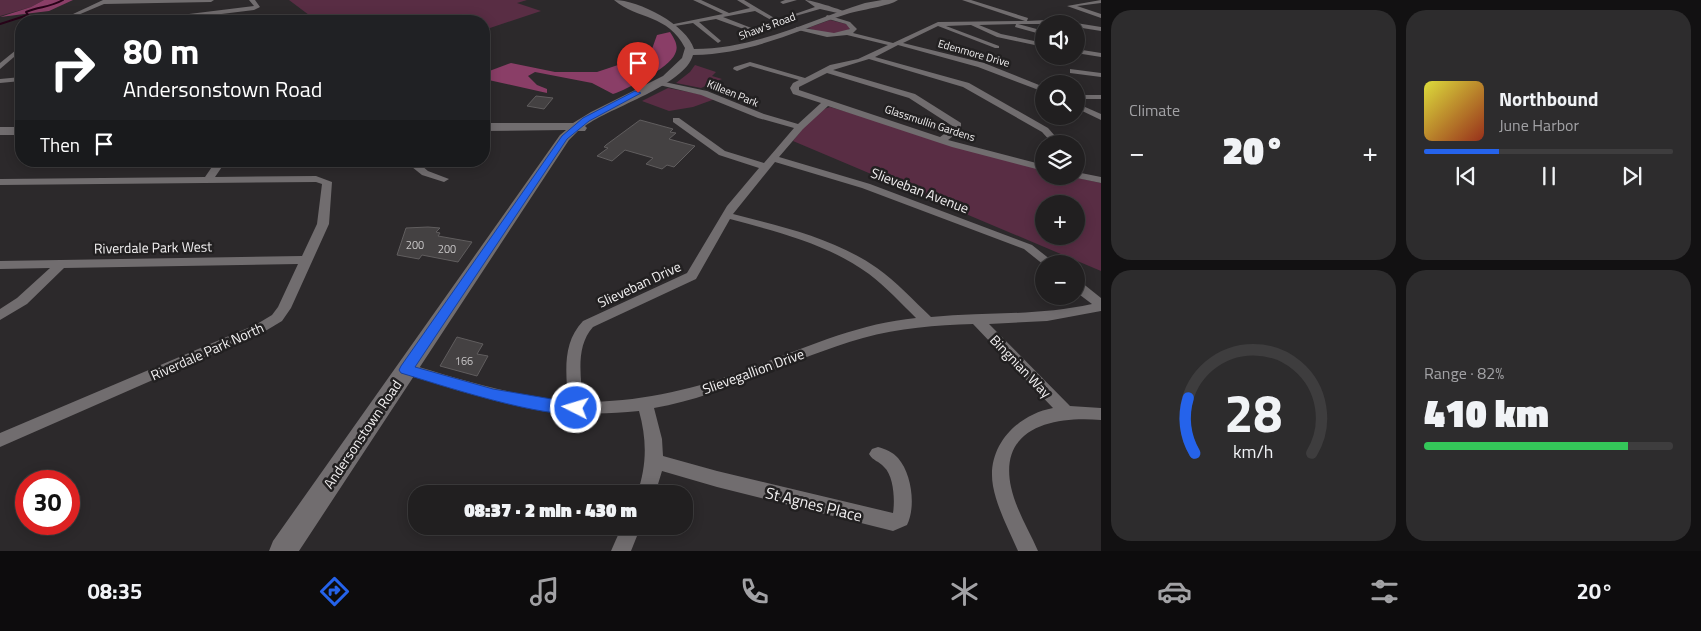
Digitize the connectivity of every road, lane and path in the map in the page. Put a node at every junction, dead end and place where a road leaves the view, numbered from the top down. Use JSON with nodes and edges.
{"nodes":[{"id":1,"x":211,"y":0,"type":"edge"},
{"id":2,"x":252,"y":0,"type":"edge"},
{"id":3,"x":618,"y":0,"type":"edge"},
{"id":4,"x":696,"y":0,"type":"edge"},
{"id":5,"x":740,"y":0,"type":"edge"},
{"id":6,"x":794,"y":0,"type":"edge"},
{"id":7,"x":808,"y":0,"type":"edge"},
{"id":8,"x":894,"y":0,"type":"edge"},
{"id":9,"x":965,"y":0,"type":"edge"},
{"id":10,"x":1083,"y":0,"type":"edge"},
{"id":11,"x":105,"y":1,"type":"edge"},
{"id":12,"x":1101,"y":1,"type":"edge"},
{"id":13,"x":783,"y":2,"type":"edge"},
{"id":14,"x":1090,"y":2,"type":"junction"},
{"id":15,"x":820,"y":7,"type":"junction"},
{"id":16,"x":755,"y":9,"type":"junction"},
{"id":17,"x":1016,"y":9,"type":"dead end"},
{"id":18,"x":788,"y":11,"type":"dead end"},
{"id":19,"x":842,"y":12,"type":"junction"},
{"id":20,"x":726,"y":14,"type":"junction"},
{"id":21,"x":1009,"y":14,"type":"junction"},
{"id":22,"x":74,"y":15,"type":"edge"},
{"id":23,"x":197,"y":15,"type":"edge"},
{"id":24,"x":715,"y":16,"type":"junction"},
{"id":25,"x":1101,"y":16,"type":"edge"},
{"id":26,"x":827,"y":17,"type":"junction"},
{"id":27,"x":773,"y":19,"type":"dead end"},
{"id":28,"x":693,"y":21,"type":"junction"},
{"id":29,"x":1010,"y":22,"type":"junction"},
{"id":30,"x":1032,"y":22,"type":"junction"},
{"id":31,"x":1035,"y":22,"type":"edge"},
{"id":32,"x":972,"y":23,"type":"junction"},
{"id":33,"x":935,"y":25,"type":"junction"},
{"id":34,"x":671,"y":26,"type":"junction"},
{"id":35,"x":1085,"y":26,"type":"edge"},
{"id":36,"x":1098,"y":28,"type":"edge"},
{"id":37,"x":797,"y":29,"type":"junction"},
{"id":38,"x":752,"y":30,"type":"dead end"},
{"id":39,"x":1035,"y":31,"type":"edge"},
{"id":40,"x":850,"y":32,"type":"junction"},
{"id":41,"x":1101,"y":34,"type":"edge"},
{"id":42,"x":969,"y":38,"type":"junction"},
{"id":43,"x":718,"y":41,"type":"dead end"},
{"id":44,"x":1035,"y":42,"type":"edge"},
{"id":45,"x":896,"y":43,"type":"junction"},
{"id":46,"x":958,"y":44,"type":"dead end"},
{"id":47,"x":997,"y":47,"type":"dead end"},
{"id":48,"x":734,"y":50,"type":"junction"},
{"id":49,"x":1085,"y":52,"type":"edge"},
{"id":50,"x":15,"y":53,"type":"edge"},
{"id":51,"x":689,"y":53,"type":"junction"},
{"id":52,"x":1101,"y":55,"type":"edge"},
{"id":53,"x":869,"y":57,"type":"junction"},
{"id":54,"x":0,"y":67,"type":"edge"},
{"id":55,"x":737,"y":69,"type":"dead end"},
{"id":56,"x":826,"y":70,"type":"junction"},
{"id":57,"x":1073,"y":70,"type":"dead end"},
{"id":58,"x":1101,"y":75,"type":"edge"},
{"id":59,"x":15,"y":80,"type":"edge"},
{"id":60,"x":806,"y":80,"type":"junction"},
{"id":61,"x":0,"y":82,"type":"edge"},
{"id":62,"x":658,"y":82,"type":"junction"},
{"id":63,"x":1035,"y":86,"type":"edge"},
{"id":64,"x":1085,"y":96,"type":"edge"},
{"id":65,"x":1101,"y":97,"type":"edge"},
{"id":66,"x":622,"y":102,"type":"junction"},
{"id":67,"x":827,"y":103,"type":"junction"},
{"id":68,"x":1085,"y":109,"type":"edge"},
{"id":69,"x":1101,"y":117,"type":"edge"},
{"id":70,"x":676,"y":120,"type":"dead end"},
{"id":71,"x":533,"y":126,"type":"junction"},
{"id":72,"x":800,"y":126,"type":"junction"},
{"id":73,"x":490,"y":127,"type":"edge"},
{"id":74,"x":575,"y":127,"type":"junction"},
{"id":75,"x":589,"y":130,"type":"junction"},
{"id":76,"x":0,"y":131,"type":"edge"},
{"id":77,"x":15,"y":131,"type":"edge"},
{"id":78,"x":1050,"y":135,"type":"edge"},
{"id":79,"x":942,"y":140,"type":"junction"},
{"id":80,"x":558,"y":147,"type":"junction"},
{"id":81,"x":769,"y":163,"type":"junction"},
{"id":82,"x":1035,"y":166,"type":"edge"},
{"id":83,"x":217,"y":167,"type":"edge"},
{"id":84,"x":419,"y":167,"type":"edge"},
{"id":85,"x":543,"y":169,"type":"junction"},
{"id":86,"x":1085,"y":177,"type":"edge"},
{"id":87,"x":444,"y":179,"type":"dead end"},
{"id":88,"x":207,"y":180,"type":"junction"},
{"id":89,"x":1101,"y":180,"type":"edge"},
{"id":90,"x":0,"y":182,"type":"edge"},
{"id":91,"x":726,"y":214,"type":"junction"},
{"id":92,"x":1038,"y":255,"type":"edge"},
{"id":93,"x":306,"y":260,"type":"junction"},
{"id":94,"x":62,"y":263,"type":"junction"},
{"id":95,"x":0,"y":264,"type":"edge"},
{"id":96,"x":1085,"y":293,"type":"edge"},
{"id":97,"x":1101,"y":306,"type":"edge"},
{"id":98,"x":0,"y":315,"type":"edge"},
{"id":99,"x":975,"y":318,"type":"junction"},
{"id":100,"x":926,"y":321,"type":"junction"},
{"id":101,"x":406,"y":370,"type":"junction"},
{"id":102,"x":645,"y":405,"type":"junction"},
{"id":103,"x":576,"y":408,"type":"junction"},
{"id":104,"x":1067,"y":413,"type":"junction"},
{"id":105,"x":1101,"y":414,"type":"edge"},
{"id":106,"x":0,"y":440,"type":"edge"},
{"id":107,"x":878,"y":454,"type":"dead end"},
{"id":108,"x":655,"y":461,"type":"junction"},
{"id":109,"x":648,"y":485,"type":"edge"},
{"id":110,"x":628,"y":535,"type":"edge"},
{"id":111,"x":283,"y":551,"type":"edge"},
{"id":112,"x":621,"y":551,"type":"edge"},
{"id":113,"x":1028,"y":551,"type":"edge"}],
"edges":[{"from":1,"to":11,"type":"street"},
{"from":2,"to":23,"type":"street"},
{"from":3,"to":34,"type":"main road"},
{"from":4,"to":20,"type":"street"},
{"from":5,"to":16,"type":"street"},
{"from":6,"to":13,"type":"street"},
{"from":7,"to":15,"type":"street"},
{"from":8,"to":19,"type":"main road","name":"Shaw's Road"},
{"from":9,"to":21,"type":"street"},
{"from":10,"to":14,"type":"street"},
{"from":11,"to":22,"type":"street"},
{"from":12,"to":14,"type":"street"},
{"from":14,"to":25,"type":"street"},
{"from":15,"to":18,"type":"street"},
{"from":15,"to":19,"type":"street"},
{"from":16,"to":20,"type":"street"},
{"from":16,"to":27,"type":"street"},
{"from":17,"to":21,"type":"street"},
{"from":19,"to":26,"type":"main road","name":"Shaw's Road"},
{"from":20,"to":24,"type":"street"},
{"from":21,"to":30,"type":"street"},
{"from":24,"to":28,"type":"street"},
{"from":24,"to":38,"type":"street"},
{"from":26,"to":37,"type":"main road","name":"Shaw's Road"},
{"from":26,"to":40,"type":"street"},
{"from":28,"to":34,"type":"street"},
{"from":28,"to":43,"type":"street"},
{"from":29,"to":30,"type":"street"},
{"from":29,"to":32,"type":"street"},
{"from":29,"to":39,"type":"street"},
{"from":30,"to":31,"type":"street"},
{"from":32,"to":33,"type":"street"},
{"from":32,"to":44,"type":"street"},
{"from":33,"to":42,"type":"street"},
{"from":33,"to":45,"type":"street"},
{"from":34,"to":51,"type":"main road"},
{"from":35,"to":36,"type":"street"},
{"from":36,"to":41,"type":"street"},
{"from":37,"to":40,"type":"street"},
{"from":37,"to":48,"type":"main road","name":"Shaw's Road"},
{"from":40,"to":45,"type":"street","name":"Edenmore Drive"},
{"from":42,"to":46,"type":"street"},
{"from":42,"to":47,"type":"street"},
{"from":45,"to":53,"type":"street"},
{"from":45,"to":63,"type":"street","name":"Edenmore Drive"},
{"from":48,"to":51,"type":"main road","name":"Shaw's Road"},
{"from":48,"to":51,"type":"main road","name":"Shaw's Road"},
{"from":49,"to":52,"type":"street"},
{"from":50,"to":54,"type":"street"},
{"from":51,"to":62,"type":"main road","name":"Andersonstown Road"},
{"from":53,"to":56,"type":"street"},
{"from":53,"to":78,"type":"street"},
{"from":55,"to":60,"type":"street"},
{"from":56,"to":60,"type":"street"},
{"from":56,"to":79,"type":"street"},
{"from":57,"to":58,"type":"street"},
{"from":59,"to":61,"type":"street"},
{"from":60,"to":67,"type":"street","name":"Glassmullin Gardens"},
{"from":62,"to":66,"type":"main road","name":"Andersonstown Road"},
{"from":62,"to":72,"type":"street","name":"Killeen Park"},
{"from":64,"to":65,"type":"street"},
{"from":66,"to":74,"type":"main road","name":"Andersonstown Road"},
{"from":66,"to":75,"type":"main road","name":"Andersonstown Road"},
{"from":67,"to":72,"type":"street","name":"Slieveban Drive"},
{"from":67,"to":79,"type":"street","name":"Glassmullin Gardens"},
{"from":68,"to":69,"type":"street"},
{"from":70,"to":81,"type":"street","name":"Slieveban Avenue"},
{"from":71,"to":73,"type":"main road"},
{"from":71,"to":74,"type":"main road"},
{"from":71,"to":80,"type":"main road"},
{"from":72,"to":81,"type":"street","name":"Slieveban Drive"},
{"from":74,"to":75,"type":"main road"},
{"from":74,"to":80,"type":"main road","name":"Andersonstown Road"},
{"from":75,"to":85,"type":"main road","name":"Andersonstown Road"},
{"from":76,"to":77,"type":"main road"},
{"from":79,"to":82,"type":"street","name":"Glassmullin Gardens"},
{"from":80,"to":85,"type":"main road","name":"Andersonstown Road"},
{"from":81,"to":91,"type":"street","name":"Slieveban Drive"},
{"from":81,"to":92,"type":"street","name":"Slieveban Avenue"},
{"from":83,"to":88,"type":"street"},
{"from":84,"to":87,"type":"street"},
{"from":85,"to":101,"type":"main road","name":"Andersonstown Road"},
{"from":86,"to":89,"type":"street"},
{"from":88,"to":90,"type":"street"},
{"from":88,"to":93,"type":"street","name":"Riverdale Park North"},
{"from":91,"to":100,"type":"street"},
{"from":91,"to":103,"type":"street","name":"Slieveban Drive"},
{"from":93,"to":94,"type":"street","name":"Riverdale Park West"},
{"from":93,"to":106,"type":"street","name":"Riverdale Park North"},
{"from":94,"to":95,"type":"street","name":"Riverdale Park West"},
{"from":94,"to":98,"type":"street"},
{"from":96,"to":97,"type":"street"},
{"from":97,"to":99,"type":"street","name":"Slievegallion Drive"},
{"from":99,"to":100,"type":"street","name":"Slievegallion Drive"},
{"from":99,"to":104,"type":"street","name":"Bingnian Way"},
{"from":100,"to":102,"type":"street","name":"Slievegallion Drive"},
{"from":101,"to":103,"type":"street","name":"Slievegallion Drive"},
{"from":101,"to":111,"type":"main road","name":"Andersonstown Road"},
{"from":102,"to":103,"type":"street","name":"Slievegallion Drive"},
{"from":102,"to":108,"type":"street"},
{"from":104,"to":105,"type":"street"},
{"from":104,"to":113,"type":"street"},
{"from":107,"to":108,"type":"street","name":"St Agnes Place"},
{"from":108,"to":109,"type":"street"},
{"from":110,"to":112,"type":"street"}]}
